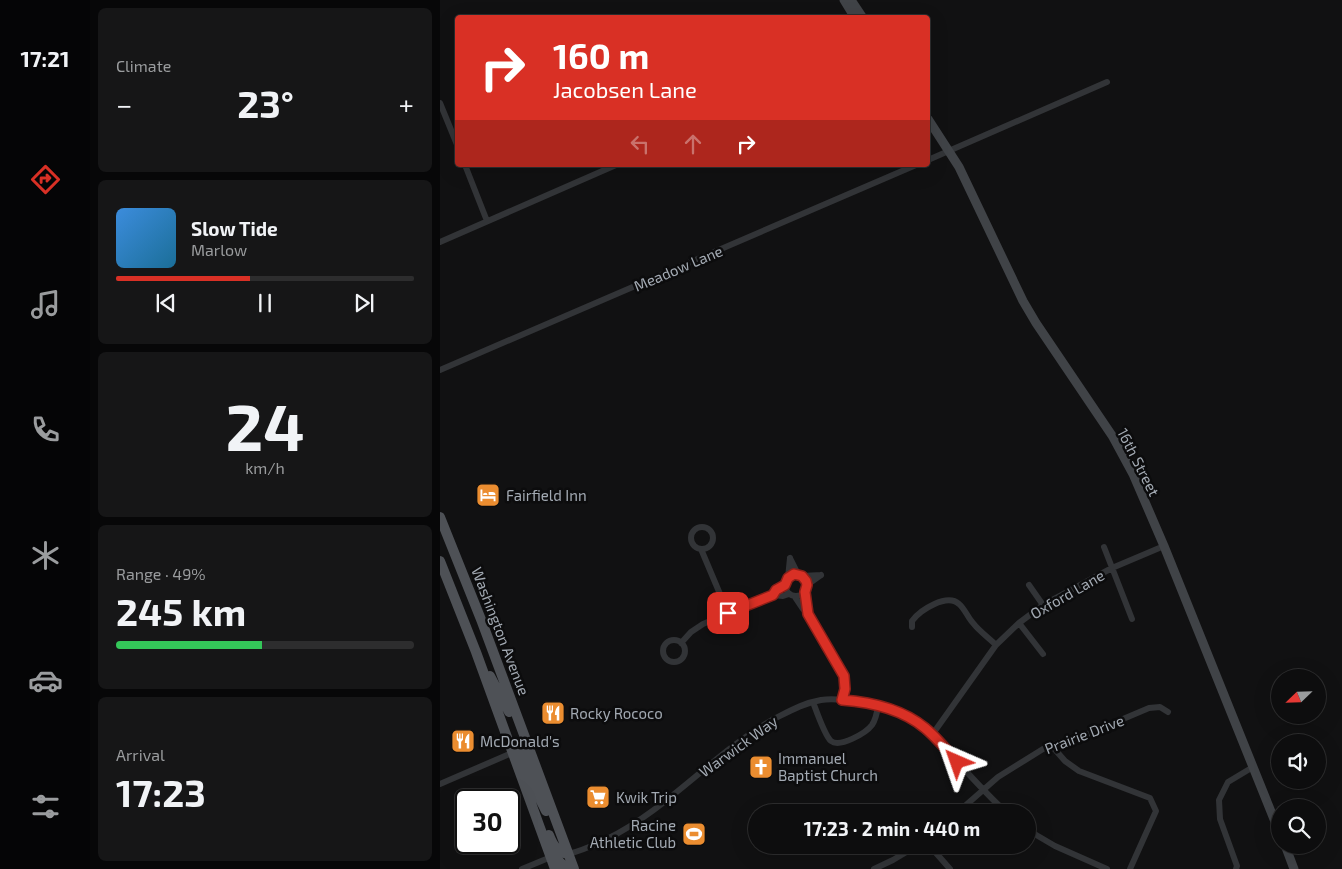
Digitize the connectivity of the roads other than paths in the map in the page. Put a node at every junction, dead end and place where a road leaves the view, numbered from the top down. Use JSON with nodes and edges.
{"nodes":[{"id":1,"x":844,"y":0,"type":"edge"},
{"id":2,"x":851,"y":0,"type":"edge"},
{"id":3,"x":854,"y":15,"type":"edge"},
{"id":4,"x":861,"y":15,"type":"edge"},
{"id":5,"x":1107,"y":82,"type":"dead end"},
{"id":6,"x":440,"y":102,"type":"edge"},
{"id":7,"x":930,"y":123,"type":"edge"},
{"id":8,"x":455,"y":140,"type":"edge"},
{"id":9,"x":949,"y":151,"type":"junction"},
{"id":10,"x":930,"y":159,"type":"edge"},
{"id":11,"x":465,"y":167,"type":"edge"},
{"id":12,"x":611,"y":167,"type":"edge"},
{"id":13,"x":911,"y":167,"type":"edge"},
{"id":14,"x":487,"y":221,"type":"junction"},
{"id":15,"x":440,"y":242,"type":"edge"},
{"id":16,"x":440,"y":370,"type":"edge"},
{"id":17,"x":440,"y":517,"type":"edge"},
{"id":18,"x":1104,"y":546,"type":"dead end"},
{"id":19,"x":1164,"y":546,"type":"junction"},
{"id":20,"x":701,"y":549,"type":"dead end"},
{"id":21,"x":440,"y":561,"type":"edge"},
{"id":22,"x":1112,"y":568,"type":"junction"},
{"id":23,"x":800,"y":575,"type":"junction"},
{"id":24,"x":786,"y":581,"type":"junction"},
{"id":25,"x":1029,"y":585,"type":"dead end"},
{"id":26,"x":806,"y":589,"type":"junction"},
{"id":27,"x":773,"y":595,"type":"junction"},
{"id":28,"x":792,"y":595,"type":"junction"},
{"id":29,"x":1043,"y":605,"type":"junction"},
{"id":30,"x":728,"y":613,"type":"junction"},
{"id":31,"x":808,"y":614,"type":"junction"},
{"id":32,"x":1132,"y":619,"type":"dead end"},
{"id":33,"x":1019,"y":623,"type":"junction"},
{"id":34,"x":912,"y":627,"type":"dead end"},
{"id":35,"x":681,"y":643,"type":"dead end"},
{"id":36,"x":996,"y":645,"type":"junction"},
{"id":37,"x":476,"y":652,"type":"junction"},
{"id":38,"x":1043,"y":654,"type":"dead end"},
{"id":39,"x":842,"y":700,"type":"junction"},
{"id":40,"x":813,"y":702,"type":"junction"},
{"id":41,"x":878,"y":706,"type":"junction"},
{"id":42,"x":1168,"y":712,"type":"dead end"},
{"id":43,"x":932,"y":735,"type":"junction"},
{"id":44,"x":1052,"y":745,"type":"junction"},
{"id":45,"x":528,"y":746,"type":"junction"},
{"id":46,"x":513,"y":752,"type":"junction"},
{"id":47,"x":1253,"y":767,"type":"junction"},
{"id":48,"x":440,"y":784,"type":"edge"},
{"id":49,"x":983,"y":790,"type":"junction"},
{"id":50,"x":530,"y":798,"type":"junction"},
{"id":51,"x":967,"y":804,"type":"edge"},
{"id":52,"x":998,"y":804,"type":"edge"},
{"id":53,"x":1271,"y":812,"type":"edge"},
{"id":54,"x":558,"y":827,"type":"junction"},
{"id":55,"x":1036,"y":835,"type":"edge"},
{"id":56,"x":568,"y":854,"type":"junction"},
{"id":57,"x":903,"y":854,"type":"edge"},
{"id":58,"x":937,"y":854,"type":"edge"},
{"id":59,"x":1288,"y":854,"type":"edge"},
{"id":60,"x":551,"y":857,"type":"junction"},
{"id":61,"x":522,"y":869,"type":"edge"},
{"id":62,"x":555,"y":869,"type":"edge"},
{"id":63,"x":566,"y":869,"type":"edge"},
{"id":64,"x":574,"y":869,"type":"edge"},
{"id":65,"x":874,"y":869,"type":"edge"},
{"id":66,"x":950,"y":869,"type":"edge"},
{"id":67,"x":1108,"y":869,"type":"edge"},
{"id":68,"x":1130,"y":869,"type":"edge"},
{"id":69,"x":1236,"y":869,"type":"edge"},
{"id":70,"x":1294,"y":869,"type":"edge"}],
"edges":[{"from":1,"to":3,"type":"street"},
{"from":2,"to":4,"type":"street"},
{"from":5,"to":9,"type":"street"},
{"from":6,"to":8,"type":"street"},
{"from":7,"to":9,"type":"street","name":"16th Street"},
{"from":9,"to":10,"type":"street"},
{"from":9,"to":19,"type":"street","name":"16th Street"},
{"from":11,"to":14,"type":"street"},
{"from":12,"to":14,"type":"street"},
{"from":13,"to":16,"type":"street","name":"Meadow Lane"},
{"from":14,"to":15,"type":"street"},
{"from":17,"to":45,"type":"main road","name":"Washington Avenue"},
{"from":18,"to":22,"type":"street"},
{"from":19,"to":22,"type":"street","name":"Oxford Lane"},
{"from":19,"to":47,"type":"street","name":"16th Street"},
{"from":20,"to":30,"type":"street"},
{"from":21,"to":37,"type":"main road","name":"Washington Avenue"},
{"from":22,"to":29,"type":"street","name":"Oxford Lane"},
{"from":22,"to":32,"type":"street"},
{"from":23,"to":24,"type":"street"},
{"from":23,"to":24,"type":"street"},
{"from":23,"to":26,"type":"street"},
{"from":23,"to":26,"type":"street"},
{"from":24,"to":27,"type":"street"},
{"from":24,"to":28,"type":"street"},
{"from":25,"to":29,"type":"street"},
{"from":26,"to":28,"type":"street"},
{"from":26,"to":31,"type":"street"},
{"from":27,"to":28,"type":"street"},
{"from":27,"to":30,"type":"street"},
{"from":28,"to":31,"type":"street"},
{"from":29,"to":33,"type":"street","name":"Oxford Lane"},
{"from":30,"to":35,"type":"street"},
{"from":31,"to":39,"type":"street"},
{"from":33,"to":36,"type":"street","name":"Oxford Lane"},
{"from":33,"to":38,"type":"street"},
{"from":34,"to":36,"type":"street"},
{"from":36,"to":43,"type":"street","name":"Oxford Lane"},
{"from":37,"to":45,"type":"main road"},
{"from":37,"to":46,"type":"main road","name":"Washington Avenue"},
{"from":39,"to":40,"type":"street","name":"Warwick Way"},
{"from":39,"to":41,"type":"street","name":"Warwick Way"},
{"from":40,"to":41,"type":"street"},
{"from":40,"to":56,"type":"street","name":"Warwick Way"},
{"from":41,"to":43,"type":"street","name":"Warwick Way"},
{"from":42,"to":44,"type":"street","name":"Prairie Drive"},
{"from":43,"to":49,"type":"street","name":"Warwick Way"},
{"from":44,"to":49,"type":"street","name":"Prairie Drive"},
{"from":44,"to":68,"type":"street"},
{"from":45,"to":46,"type":"street"},
{"from":45,"to":54,"type":"main road","name":"Washington Avenue"},
{"from":46,"to":48,"type":"street"},
{"from":46,"to":50,"type":"main road","name":"Washington Avenue"},
{"from":46,"to":54,"type":"main road"},
{"from":47,"to":53,"type":"street","name":"16th Street"},
{"from":47,"to":69,"type":"street"},
{"from":49,"to":51,"type":"street","name":"Prairie Drive"},
{"from":49,"to":52,"type":"street","name":"Warwick Way"},
{"from":50,"to":56,"type":"main road"},
{"from":50,"to":60,"type":"main road","name":"Washington Avenue"},
{"from":54,"to":56,"type":"main road","name":"Washington Avenue"},
{"from":55,"to":67,"type":"street"},
{"from":56,"to":64,"type":"main road","name":"Washington Avenue"},
{"from":57,"to":65,"type":"street"},
{"from":58,"to":66,"type":"street"},
{"from":59,"to":70,"type":"street"},
{"from":60,"to":61,"type":"street"},
{"from":60,"to":62,"type":"main road","name":"Washington Avenue"},
{"from":60,"to":63,"type":"main road"}]}
